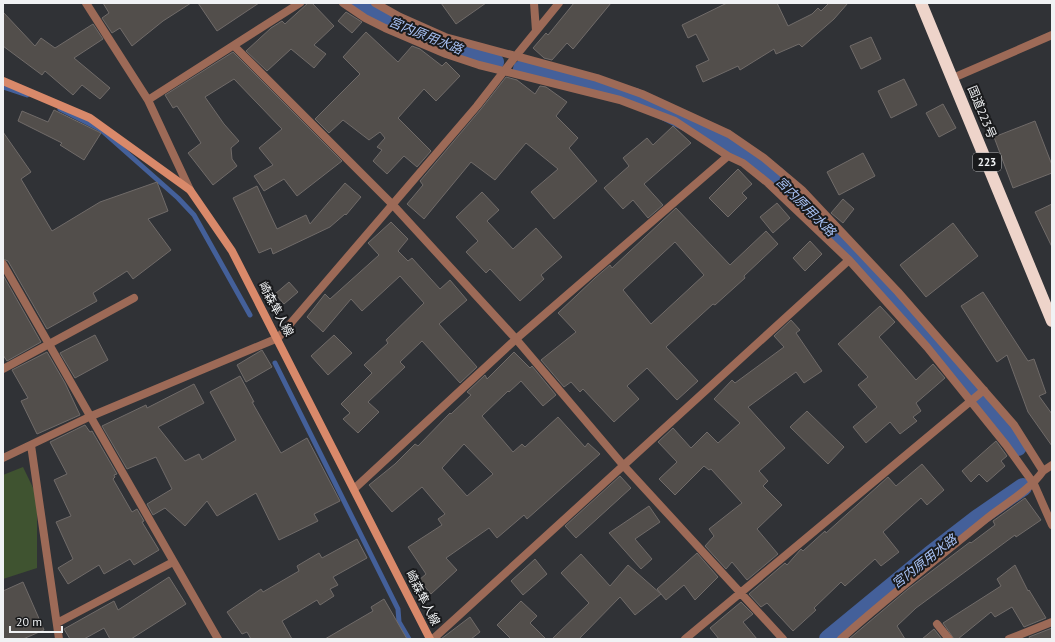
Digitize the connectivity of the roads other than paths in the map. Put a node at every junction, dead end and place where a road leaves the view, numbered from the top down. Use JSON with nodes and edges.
{"nodes":[{"id":1,"x":86,"y":3,"type":"edge"},
{"id":2,"x":300,"y":3,"type":"edge"},
{"id":3,"x":344,"y":3,"type":"edge"},
{"id":4,"x":375,"y":3,"type":"edge"},
{"id":5,"x":534,"y":3,"type":"edge"},
{"id":6,"x":559,"y":3,"type":"edge"},
{"id":7,"x":921,"y":3,"type":"edge"},
{"id":8,"x":536,"y":31,"type":"junction"},
{"id":9,"x":1052,"y":34,"type":"edge"},
{"id":10,"x":234,"y":46,"type":"junction"},
{"id":11,"x":515,"y":57,"type":"junction"},
{"id":12,"x":505,"y":70,"type":"junction"},
{"id":13,"x":953,"y":78,"type":"junction"},
{"id":14,"x":3,"y":81,"type":"edge"},
{"id":15,"x":148,"y":100,"type":"junction"},
{"id":16,"x":728,"y":156,"type":"junction"},
{"id":17,"x":190,"y":190,"type":"junction"},
{"id":18,"x":392,"y":205,"type":"junction"},
{"id":19,"x":850,"y":260,"type":"junction"},
{"id":20,"x":3,"y":264,"type":"edge"},
{"id":21,"x":134,"y":298,"type":"dead end"},
{"id":22,"x":1052,"y":321,"type":"edge"},
{"id":23,"x":278,"y":338,"type":"junction"},
{"id":24,"x":516,"y":339,"type":"junction"},
{"id":25,"x":49,"y":344,"type":"junction"},
{"id":26,"x":3,"y":369,"type":"edge"},
{"id":27,"x":984,"y":390,"type":"junction"},
{"id":28,"x":970,"y":401,"type":"junction"},
{"id":29,"x":89,"y":417,"type":"junction"},
{"id":30,"x":31,"y":445,"type":"junction"},
{"id":31,"x":3,"y":458,"type":"edge"},
{"id":32,"x":623,"y":465,"type":"junction"},
{"id":33,"x":1052,"y":465,"type":"edge"},
{"id":34,"x":1043,"y":470,"type":"junction"},
{"id":35,"x":1034,"y":484,"type":"junction"},
{"id":36,"x":354,"y":489,"type":"junction"},
{"id":37,"x":1052,"y":525,"type":"edge"},
{"id":38,"x":173,"y":562,"type":"junction"},
{"id":39,"x":740,"y":593,"type":"junction"},
{"id":40,"x":1052,"y":622,"type":"edge"},
{"id":41,"x":57,"y":623,"type":"junction"},
{"id":42,"x":937,"y":624,"type":"dead end"},
{"id":43,"x":59,"y":639,"type":"edge"},
{"id":44,"x":218,"y":639,"type":"edge"},
{"id":45,"x":430,"y":639,"type":"edge"},
{"id":46,"x":434,"y":639,"type":"edge"},
{"id":47,"x":685,"y":639,"type":"edge"},
{"id":48,"x":783,"y":639,"type":"edge"},
{"id":49,"x":841,"y":639,"type":"edge"},
{"id":50,"x":949,"y":639,"type":"edge"},
{"id":51,"x":1009,"y":639,"type":"edge"}],
"edges":[{"from":1,"to":15,"type":"street"},
{"from":2,"to":10,"type":"street"},
{"from":3,"to":12,"type":"street"},
{"from":4,"to":11,"type":"street"},
{"from":5,"to":8,"type":"street"},
{"from":6,"to":8,"type":"street"},
{"from":7,"to":13,"type":"highway","name":"国道223号","number":"223"},
{"from":8,"to":11,"type":"street"},
{"from":9,"to":13,"type":"street"},
{"from":10,"to":15,"type":"street"},
{"from":10,"to":18,"type":"street"},
{"from":11,"to":12,"type":"street"},
{"from":11,"to":27,"type":"street"},
{"from":12,"to":16,"type":"street"},
{"from":12,"to":18,"type":"street"},
{"from":13,"to":22,"type":"highway","name":"国道223号","number":"223"},
{"from":14,"to":17,"type":"main road","name":"崎森隼人線"},
{"from":15,"to":17,"type":"street"},
{"from":16,"to":19,"type":"street"},
{"from":16,"to":24,"type":"street"},
{"from":17,"to":23,"type":"main road","name":"崎森隼人線"},
{"from":18,"to":23,"type":"street"},
{"from":18,"to":24,"type":"street"},
{"from":19,"to":28,"type":"street"},
{"from":19,"to":32,"type":"street"},
{"from":20,"to":25,"type":"street"},
{"from":21,"to":25,"type":"street"},
{"from":23,"to":29,"type":"street"},
{"from":23,"to":36,"type":"main road","name":"崎森隼人線"},
{"from":24,"to":32,"type":"street"},
{"from":24,"to":36,"type":"street"},
{"from":25,"to":26,"type":"street"},
{"from":25,"to":29,"type":"street"},
{"from":27,"to":28,"type":"street"},
{"from":27,"to":34,"type":"street"},
{"from":28,"to":35,"type":"street"},
{"from":28,"to":39,"type":"street"},
{"from":29,"to":30,"type":"street"},
{"from":29,"to":38,"type":"street"},
{"from":30,"to":31,"type":"street"},
{"from":30,"to":41,"type":"street"},
{"from":32,"to":39,"type":"street"},
{"from":32,"to":46,"type":"street"},
{"from":33,"to":34,"type":"street"},
{"from":34,"to":35,"type":"street"},
{"from":35,"to":37,"type":"street"},
{"from":35,"to":49,"type":"street"},
{"from":36,"to":45,"type":"main road","name":"崎森隼人線"},
{"from":38,"to":41,"type":"street"},
{"from":38,"to":44,"type":"street"},
{"from":39,"to":47,"type":"street"},
{"from":39,"to":48,"type":"street"},
{"from":40,"to":51,"type":"street"},
{"from":41,"to":43,"type":"street"},
{"from":42,"to":50,"type":"street"}]}
